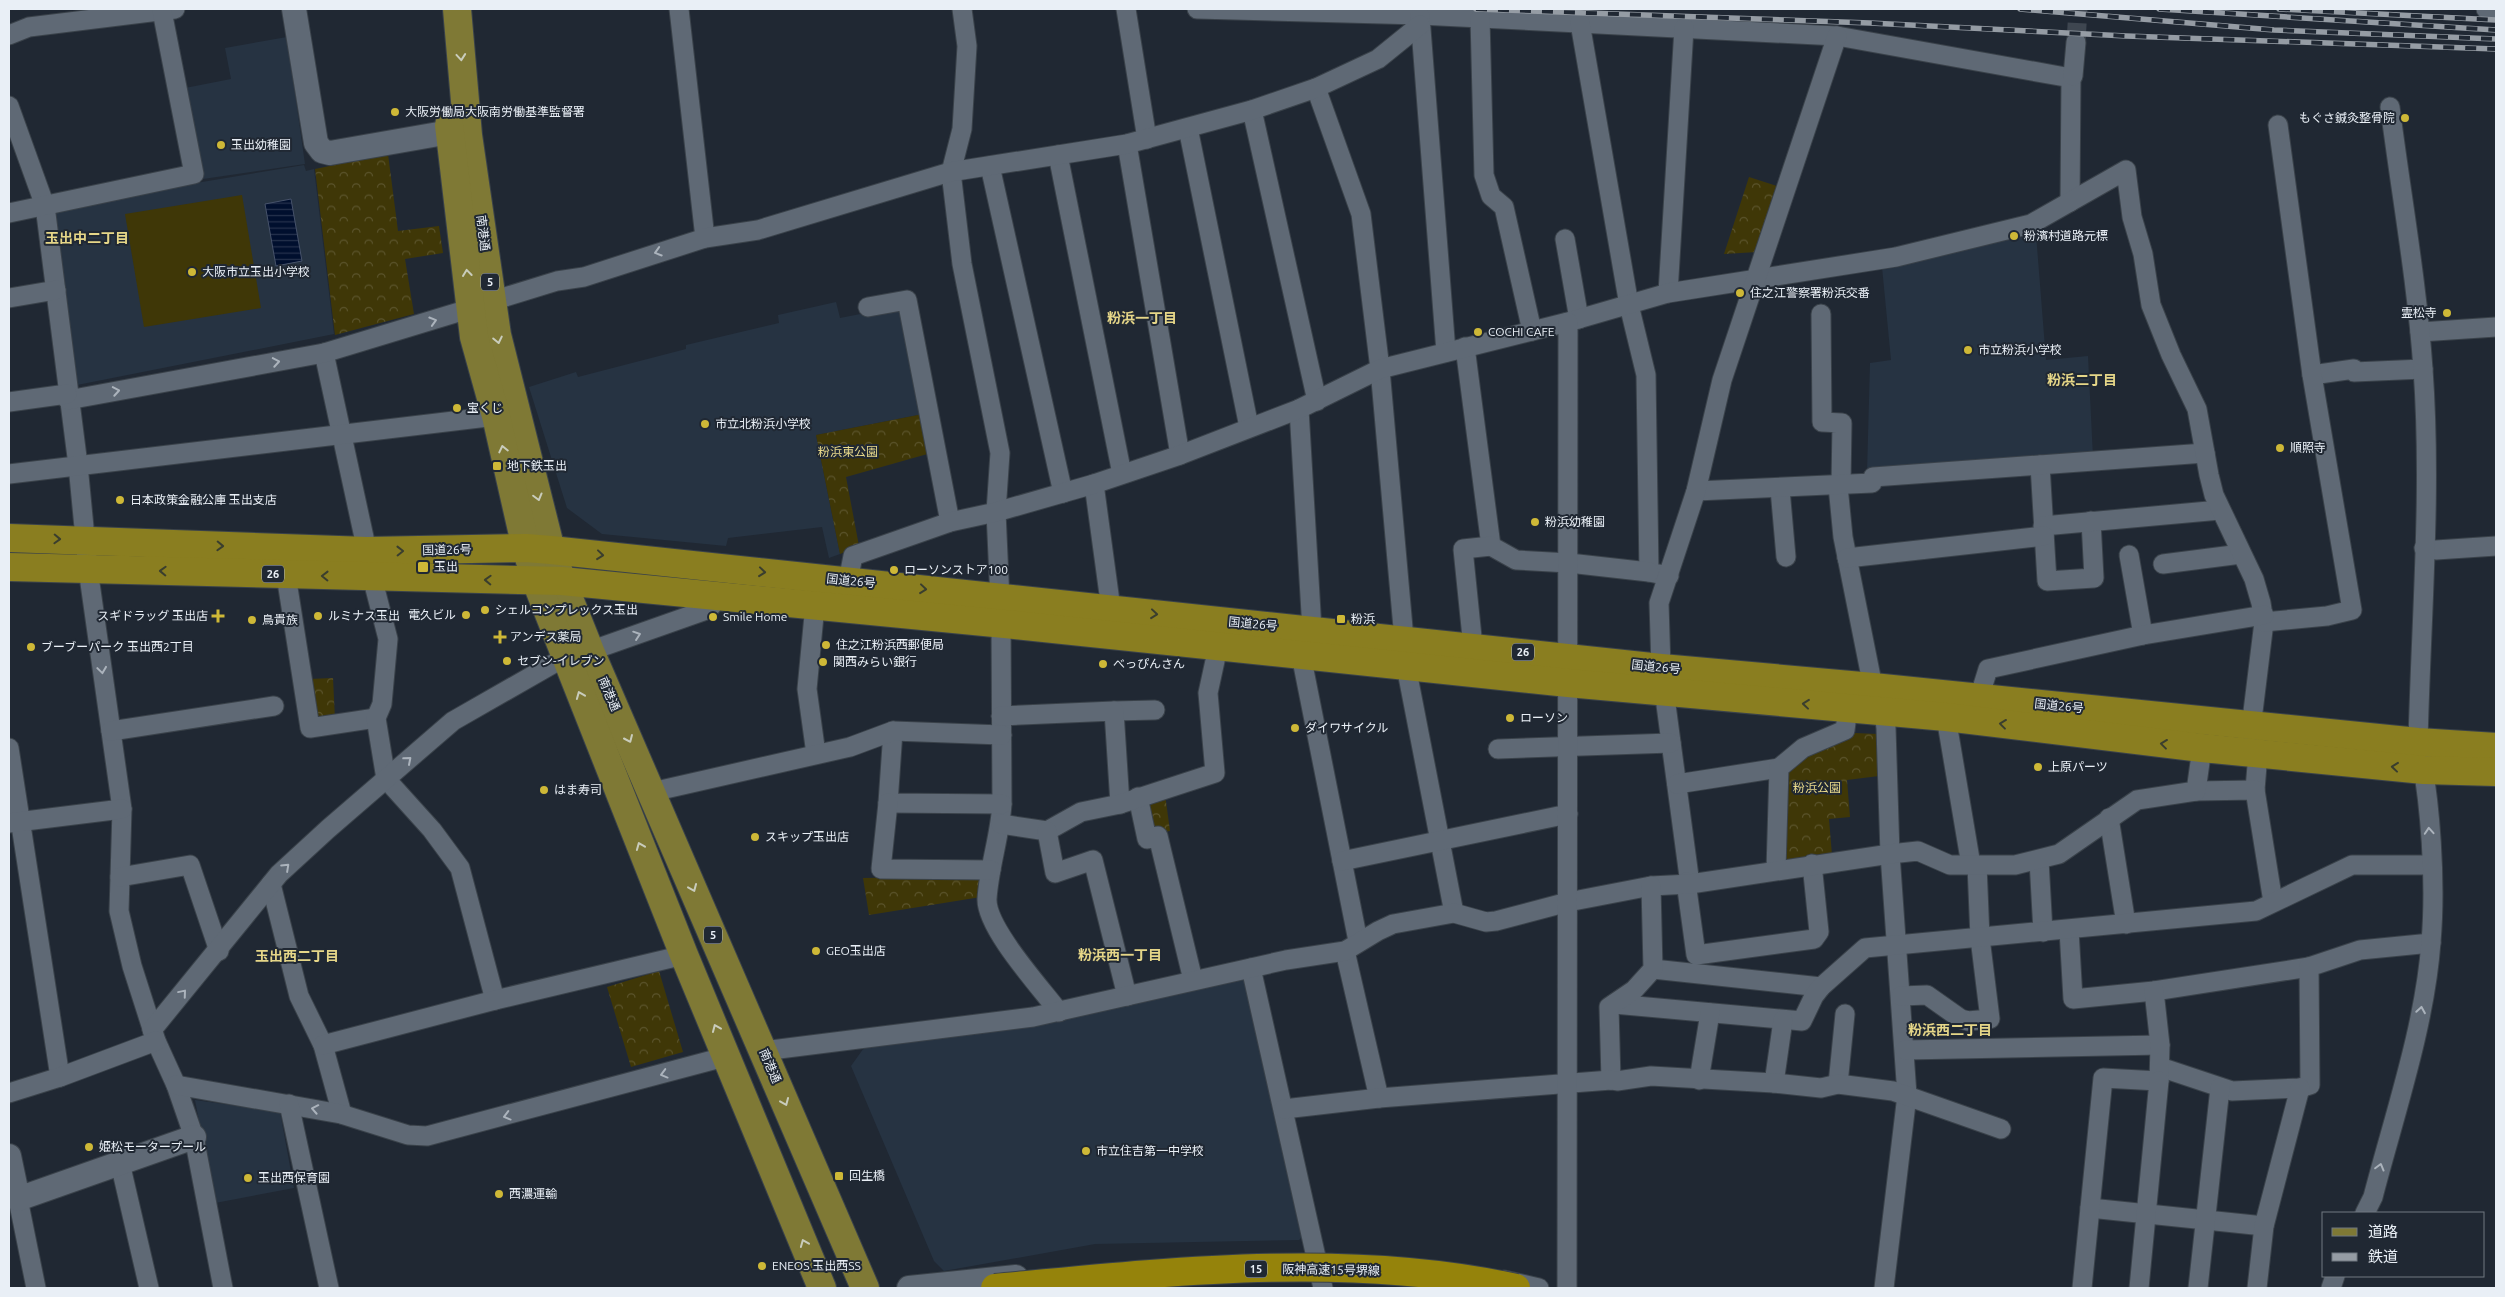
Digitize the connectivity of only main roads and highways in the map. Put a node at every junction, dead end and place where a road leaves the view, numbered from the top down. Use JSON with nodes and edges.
{"nodes":[{"id":1,"x":439,"y":9,"type":"edge"},
{"id":2,"x":457,"y":9,"type":"edge"},
{"id":3,"x":482,"y":305,"type":"junction"},
{"id":4,"x":9,"y":538,"type":"edge"},
{"id":5,"x":539,"y":549,"type":"junction"},
{"id":6,"x":369,"y":564,"type":"junction"},
{"id":7,"x":9,"y":567,"type":"edge"},
{"id":8,"x":549,"y":581,"type":"junction"},
{"id":9,"x":1567,"y":670,"type":"junction"},
{"id":10,"x":1663,"y":679,"type":"junction"},
{"id":11,"x":2496,"y":746,"type":"edge"},
{"id":12,"x":2496,"y":772,"type":"edge"},
{"id":13,"x":822,"y":1288,"type":"edge"},
{"id":14,"x":865,"y":1288,"type":"edge"},
{"id":15,"x":995,"y":1288,"type":"edge"},
{"id":16,"x":1516,"y":1288,"type":"edge"}],
"edges":[{"from":3,"to":1,"type":"main road","name":"南港通","number":"5","one_way":true},
{"from":2,"to":3,"type":"main road","name":"南港通","number":"5","one_way":true},
{"from":3,"to":5,"type":"main road","name":"南港通","number":"5","one_way":true},
{"from":5,"to":3,"type":"main road","name":"南港通","number":"5","one_way":true},
{"from":4,"to":6,"type":"highway","name":"国道26号","number":"26","one_way":true},
{"from":6,"to":5,"type":"highway","name":"国道26号","number":"26","one_way":true},
{"from":5,"to":8,"type":"main road","name":"南港通","number":"5"},
{"from":5,"to":9,"type":"highway","name":"国道26号","number":"26","one_way":true},
{"from":6,"to":7,"type":"highway","name":"国道26号","number":"26","one_way":true},
{"from":8,"to":6,"type":"highway","name":"国道26号","number":"26","one_way":true},
{"from":8,"to":9,"type":"highway","name":"国道26号","number":"26"},
{"from":13,"to":8,"type":"main road","name":"南港通","number":"5","one_way":true},
{"from":8,"to":14,"type":"main road","name":"南港通","number":"5","one_way":true},
{"from":9,"to":10,"type":"highway","name":"国道26号","number":"26"},
{"from":10,"to":11,"type":"highway","name":"国道26号","number":"26"},
{"from":12,"to":10,"type":"highway","name":"国道26号","number":"26","one_way":true},
{"from":15,"to":16,"type":"highway","name":"阪神高速15号堺線","number":"15","bridge":true}]}
